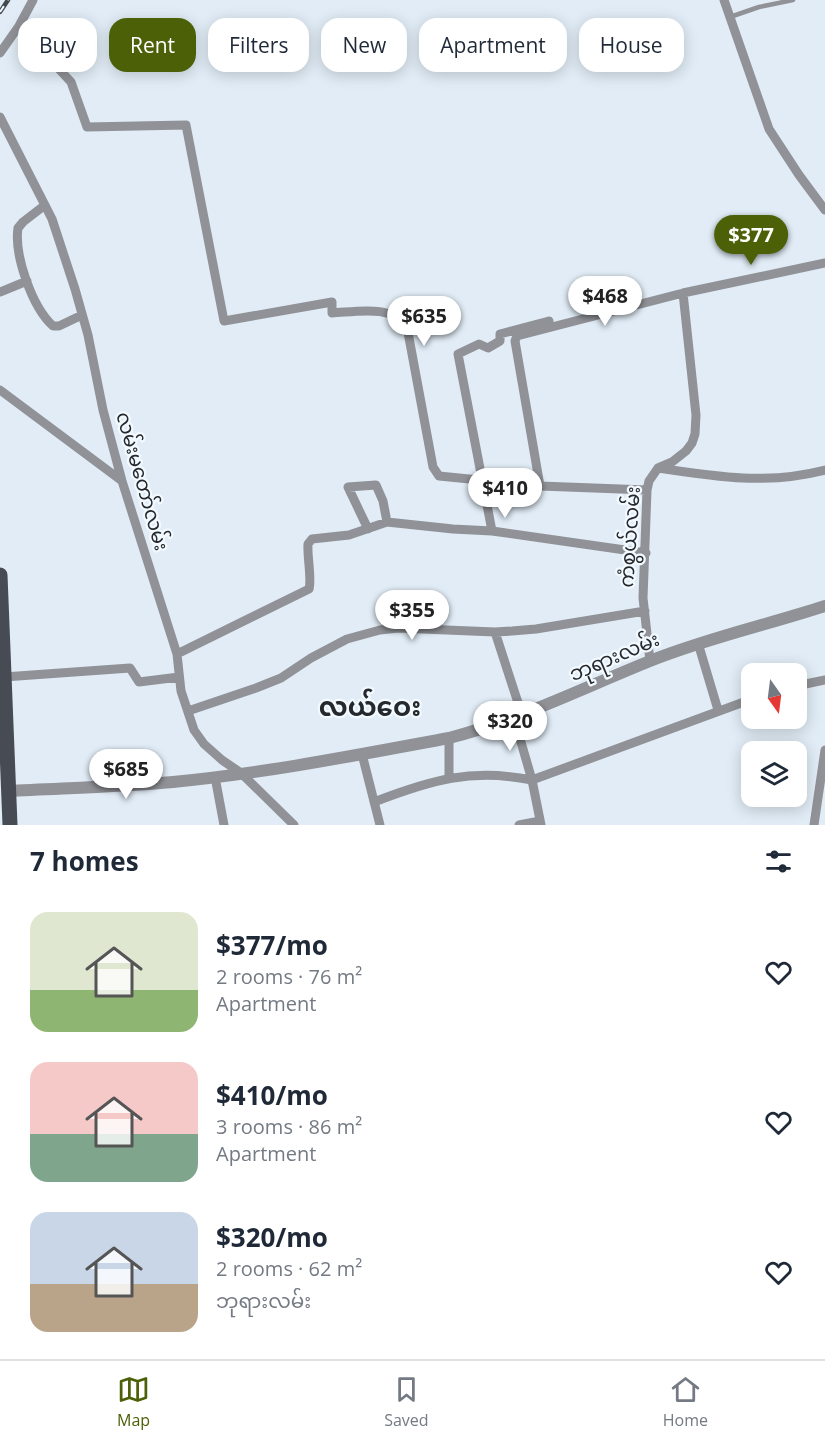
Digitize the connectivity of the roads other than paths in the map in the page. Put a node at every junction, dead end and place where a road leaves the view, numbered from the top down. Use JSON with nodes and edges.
{"nodes":[{"id":1,"x":33,"y":0,"type":"edge"},
{"id":2,"x":724,"y":0,"type":"edge"},
{"id":3,"x":793,"y":0,"type":"edge"},
{"id":4,"x":729,"y":17,"type":"junction"},
{"id":5,"x":23,"y":18,"type":"edge"},
{"id":6,"x":18,"y":27,"type":"edge"},
{"id":7,"x":0,"y":53,"type":"edge"},
{"id":8,"x":62,"y":72,"type":"edge"},
{"id":9,"x":0,"y":117,"type":"edge"},
{"id":10,"x":45,"y":205,"type":"junction"},
{"id":11,"x":825,"y":210,"type":"edge"},
{"id":12,"x":825,"y":263,"type":"edge"},
{"id":13,"x":27,"y":281,"type":"junction"},
{"id":14,"x":0,"y":292,"type":"edge"},
{"id":15,"x":683,"y":293,"type":"junction"},
{"id":16,"x":82,"y":315,"type":"junction"},
{"id":17,"x":549,"y":321,"type":"dead end"},
{"id":18,"x":0,"y":390,"type":"edge"},
{"id":19,"x":658,"y":468,"type":"junction"},
{"id":20,"x":825,"y":470,"type":"edge"},
{"id":21,"x":483,"y":480,"type":"junction"},
{"id":22,"x":122,"y":481,"type":"junction"},
{"id":23,"x":540,"y":486,"type":"junction"},
{"id":24,"x":646,"y":490,"type":"junction"},
{"id":25,"x":387,"y":522,"type":"junction"},
{"id":26,"x":368,"y":529,"type":"junction"},
{"id":27,"x":492,"y":531,"type":"junction"},
{"id":28,"x":646,"y":553,"type":"junction"},
{"id":29,"x":0,"y":575,"type":"edge"},
{"id":30,"x":825,"y":606,"type":"edge"},
{"id":31,"x":645,"y":611,"type":"junction"},
{"id":32,"x":495,"y":632,"type":"junction"},
{"id":33,"x":1,"y":634,"type":"edge"},
{"id":34,"x":698,"y":643,"type":"junction"},
{"id":35,"x":177,"y":654,"type":"junction"},
{"id":36,"x":650,"y":661,"type":"junction"},
{"id":37,"x":4,"y":677,"type":"junction"},
{"id":38,"x":179,"y":677,"type":"junction"},
{"id":39,"x":825,"y":680,"type":"edge"},
{"id":40,"x":807,"y":684,"type":"edge"},
{"id":41,"x":2,"y":700,"type":"edge"},
{"id":42,"x":741,"y":703,"type":"edge"},
{"id":43,"x":718,"y":710,"type":"junction"},
{"id":44,"x":188,"y":711,"type":"junction"},
{"id":45,"x":518,"y":716,"type":"junction"},
{"id":46,"x":449,"y":738,"type":"junction"},
{"id":47,"x":825,"y":750,"type":"edge"},
{"id":48,"x":363,"y":754,"type":"junction"},
{"id":49,"x":241,"y":773,"type":"junction"},
{"id":50,"x":215,"y":777,"type":"junction"},
{"id":51,"x":448,"y":777,"type":"junction"},
{"id":52,"x":532,"y":780,"type":"junction"},
{"id":53,"x":8,"y":791,"type":"junction"},
{"id":54,"x":374,"y":802,"type":"junction"},
{"id":55,"x":541,"y":823,"type":"edge"},
{"id":56,"x":10,"y":825,"type":"edge"},
{"id":57,"x":224,"y":825,"type":"edge"},
{"id":58,"x":294,"y":825,"type":"edge"},
{"id":59,"x":380,"y":825,"type":"edge"},
{"id":60,"x":519,"y":825,"type":"edge"},
{"id":61,"x":814,"y":825,"type":"edge"}],
"edges":[{"from":1,"to":5,"type":"street"},
{"from":2,"to":4,"type":"street"},
{"from":3,"to":4,"type":"lane"},
{"from":4,"to":11,"type":"street"},
{"from":6,"to":7,"type":"street"},
{"from":8,"to":21,"type":"street"},
{"from":9,"to":10,"type":"street","name":"လမ်းမတော်လမ်း"},
{"from":10,"to":13,"type":"street"},
{"from":10,"to":16,"type":"street","name":"လမ်းမတော်လမ်း"},
{"from":12,"to":15,"type":"street"},
{"from":13,"to":14,"type":"street"},
{"from":13,"to":16,"type":"street"},
{"from":15,"to":19,"type":"street","name":"ကံစွယ်လမ်း"},
{"from":15,"to":23,"type":"street"},
{"from":16,"to":22,"type":"street","name":"လမ်းမတော်လမ်း"},
{"from":17,"to":21,"type":"street"},
{"from":18,"to":22,"type":"street"},
{"from":19,"to":20,"type":"street"},
{"from":19,"to":24,"type":"street","name":"ကံစွယ်လမ်း"},
{"from":21,"to":23,"type":"street"},
{"from":21,"to":27,"type":"street"},
{"from":22,"to":35,"type":"street","name":"လမ်းမတော်လမ်း"},
{"from":23,"to":24,"type":"street"},
{"from":24,"to":28,"type":"street","name":"ကံစွယ်လမ်း"},
{"from":25,"to":26,"type":"street"},
{"from":25,"to":26,"type":"street"},
{"from":25,"to":27,"type":"street"},
{"from":26,"to":35,"type":"street"},
{"from":27,"to":28,"type":"street"},
{"from":28,"to":31,"type":"street","name":"ကံစွယ်လမ်း"},
{"from":29,"to":33,"type":"main road"},
{"from":30,"to":34,"type":"street","name":"ဘုရားလမ်း"},
{"from":31,"to":32,"type":"street"},
{"from":31,"to":36,"type":"street","name":"ကံစွယ်လမ်း"},
{"from":32,"to":44,"type":"street"},
{"from":32,"to":45,"type":"street"},
{"from":33,"to":37,"type":"main road"},
{"from":34,"to":36,"type":"street","name":"ဘုရားလမ်း"},
{"from":34,"to":43,"type":"street"},
{"from":35,"to":38,"type":"street","name":"လမ်းမတော်လမ်း"},
{"from":36,"to":45,"type":"street","name":"ဘုရားလမ်း"},
{"from":37,"to":38,"type":"street"},
{"from":37,"to":41,"type":"main road"},
{"from":38,"to":44,"type":"street","name":"လမ်းမတော်လမ်း"},
{"from":39,"to":40,"type":"street"},
{"from":41,"to":53,"type":"main road"},
{"from":42,"to":43,"type":"street"},
{"from":43,"to":52,"type":"street"},
{"from":44,"to":49,"type":"street","name":"လမ်းမတော်လမ်း"},
{"from":45,"to":46,"type":"street","name":"ဘုရားလမ်း"},
{"from":45,"to":52,"type":"street"},
{"from":46,"to":48,"type":"street","name":"ဘုရားလမ်း"},
{"from":46,"to":51,"type":"street"},
{"from":47,"to":61,"type":"street"},
{"from":48,"to":49,"type":"street","name":"ဘုရားလမ်း"},
{"from":48,"to":54,"type":"street"},
{"from":49,"to":50,"type":"street","name":"ဘုရားလမ်း"},
{"from":49,"to":58,"type":"street","name":"လမ်းမတော်လမ်း"},
{"from":50,"to":53,"type":"street","name":"ဘုရားလမ်း"},
{"from":50,"to":57,"type":"street"},
{"from":51,"to":52,"type":"street"},
{"from":51,"to":54,"type":"street"},
{"from":52,"to":55,"type":"street"},
{"from":53,"to":56,"type":"main road"},
{"from":54,"to":59,"type":"street"},
{"from":55,"to":60,"type":"street"}]}
